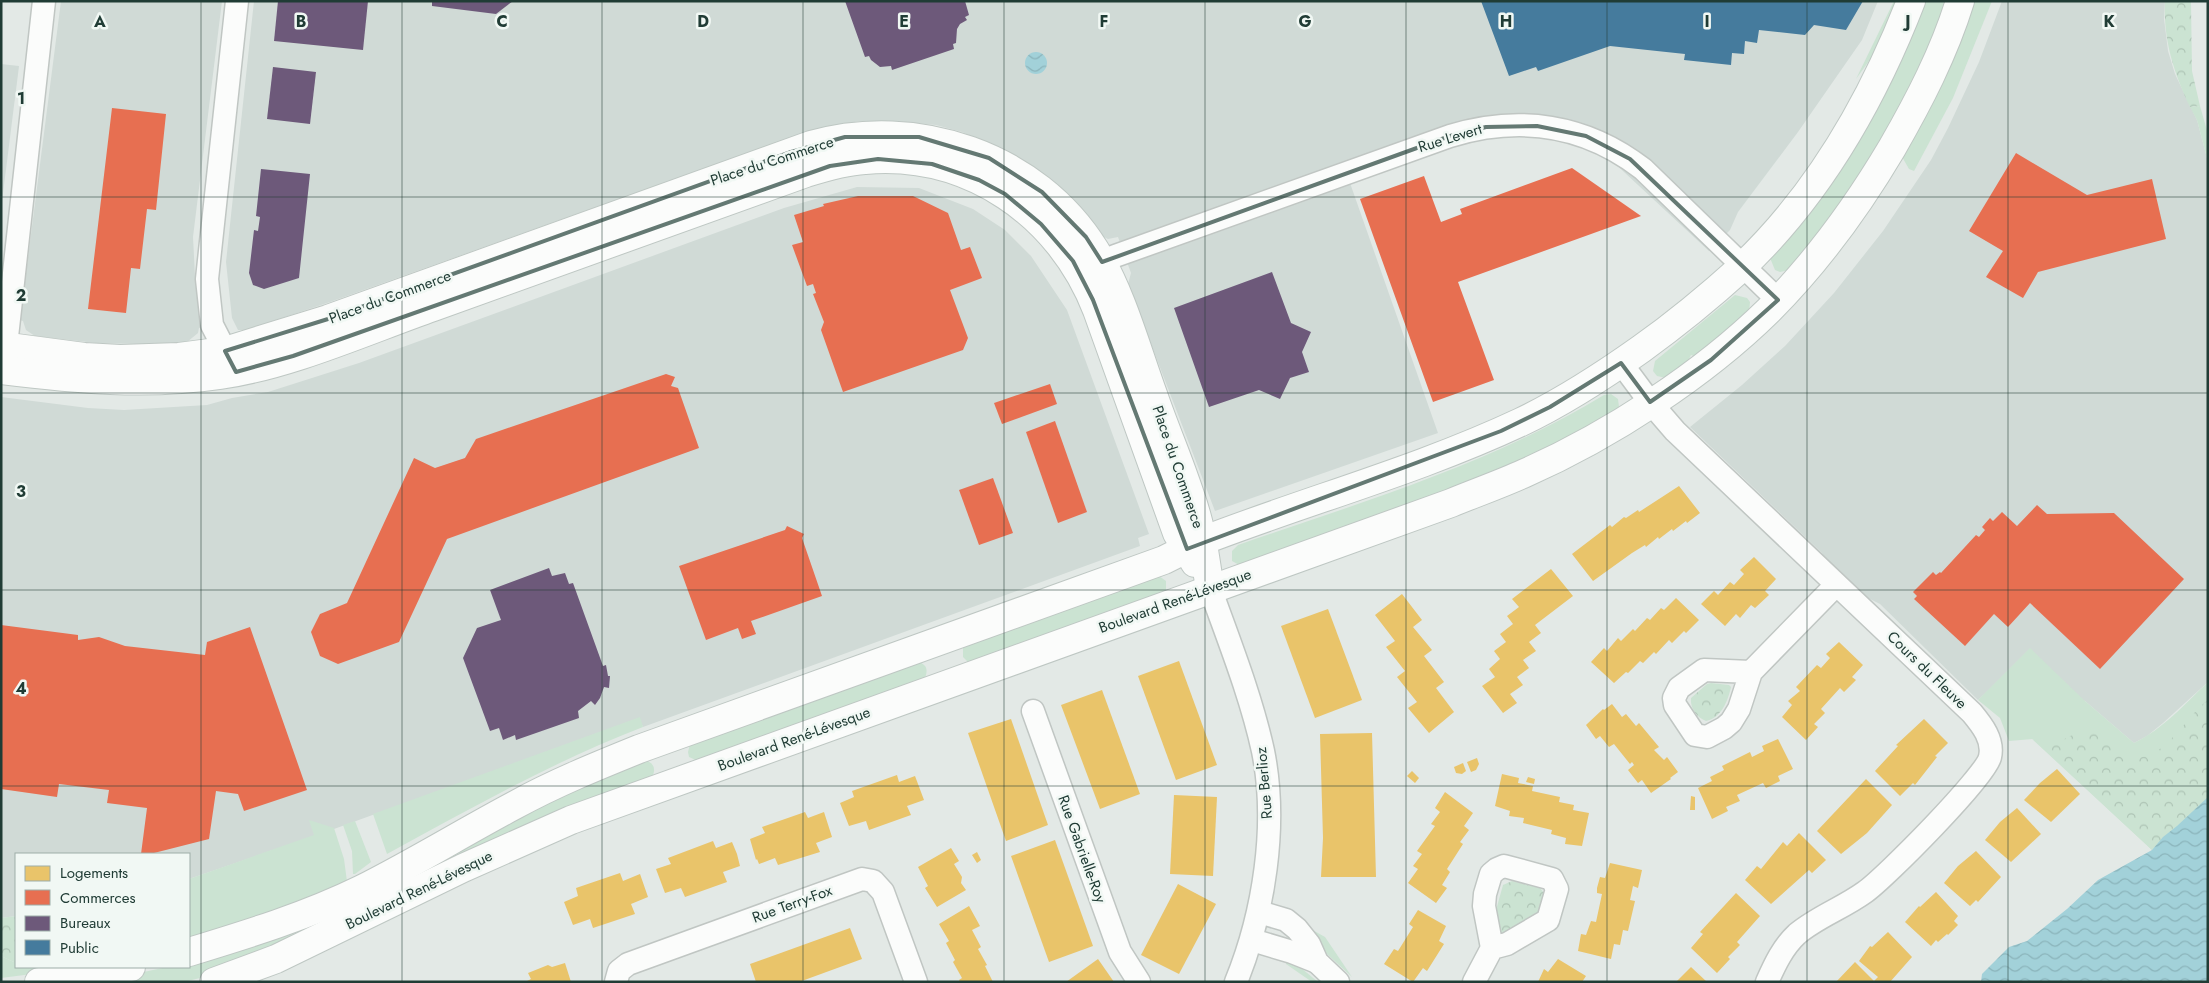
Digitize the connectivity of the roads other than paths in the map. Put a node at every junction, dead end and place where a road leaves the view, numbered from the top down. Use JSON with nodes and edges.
{"nodes":[{"id":1,"x":44,"y":1,"type":"edge"},
{"id":2,"x":237,"y":1,"type":"edge"},
{"id":3,"x":1911,"y":1,"type":"edge"},
{"id":4,"x":1960,"y":1,"type":"edge"},
{"id":5,"x":1091,"y":267,"type":"junction"},
{"id":6,"x":1742,"y":267,"type":"junction"},
{"id":7,"x":1778,"y":300,"type":"junction"},
{"id":8,"x":3,"y":358,"type":"edge"},
{"id":9,"x":231,"y":362,"type":"junction"},
{"id":10,"x":1621,"y":363,"type":"junction"},
{"id":11,"x":1650,"y":402,"type":"junction"},
{"id":12,"x":1194,"y":545,"type":"junction"},
{"id":13,"x":1836,"y":585,"type":"junction"},
{"id":14,"x":1210,"y":588,"type":"junction"},
{"id":15,"x":1751,"y":672,"type":"dead end"},
{"id":16,"x":1033,"y":712,"type":"dead end"},
{"id":17,"x":1259,"y":912,"type":"junction"},
{"id":18,"x":1252,"y":940,"type":"junction"},
{"id":19,"x":1492,"y":948,"type":"dead end"},
{"id":20,"x":190,"y":952,"type":"edge"},
{"id":21,"x":1317,"y":962,"type":"junction"},
{"id":22,"x":125,"y":968,"type":"edge"},
{"id":23,"x":39,"y":982,"type":"edge"},
{"id":24,"x":214,"y":982,"type":"edge"},
{"id":25,"x":616,"y":982,"type":"edge"},
{"id":26,"x":916,"y":982,"type":"edge"},
{"id":27,"x":1140,"y":982,"type":"edge"},
{"id":28,"x":1236,"y":982,"type":"edge"},
{"id":29,"x":1338,"y":982,"type":"edge"},
{"id":30,"x":1474,"y":982,"type":"edge"},
{"id":31,"x":1767,"y":982,"type":"edge"}],
"edges":[{"from":1,"to":8,"type":"street","name":"Place du Commerce"},
{"from":2,"to":9,"type":"street"},
{"from":3,"to":6,"type":"street","name":"Boulevard René-Lévesque"},
{"from":4,"to":7,"type":"street","name":"Boulevard René-Lévesque"},
{"from":5,"to":6,"type":"street","name":"Rue Levert"},
{"from":5,"to":9,"type":"street","name":"Place du Commerce"},
{"from":5,"to":12,"type":"street","name":"Place du Commerce"},
{"from":6,"to":7,"type":"street","name":"Rue Levert"},
{"from":6,"to":10,"type":"street","name":"Boulevard René-Lévesque"},
{"from":7,"to":11,"type":"street","name":"Boulevard René-Lévesque"},
{"from":8,"to":9,"type":"street","name":"Place du Commerce"},
{"from":10,"to":11,"type":"street","name":"Cours du Fleuve"},
{"from":10,"to":12,"type":"street","name":"Boulevard René-Lévesque"},
{"from":11,"to":13,"type":"street","name":"Cours du Fleuve"},
{"from":11,"to":14,"type":"street","name":"Boulevard René-Lévesque"},
{"from":12,"to":14,"type":"street","name":"Place du Commerce"},
{"from":12,"to":20,"type":"street","name":"Boulevard René-Lévesque"},
{"from":13,"to":15,"type":"street"},
{"from":13,"to":31,"type":"street","name":"Cours du Fleuve"},
{"from":14,"to":17,"type":"street","name":"Rue Berlioz"},
{"from":14,"to":24,"type":"street","name":"Boulevard René-Lévesque"},
{"from":16,"to":27,"type":"street","name":"Rue Gabrielle-Roy"},
{"from":17,"to":18,"type":"street","name":"Rue Berlioz"},
{"from":17,"to":21,"type":"street"},
{"from":18,"to":21,"type":"street"},
{"from":18,"to":28,"type":"street","name":"Rue Berlioz"},
{"from":19,"to":30,"type":"street"},
{"from":21,"to":29,"type":"street"},
{"from":22,"to":23,"type":"street"},
{"from":25,"to":26,"type":"street","name":"Rue Terry-Fox"}]}
